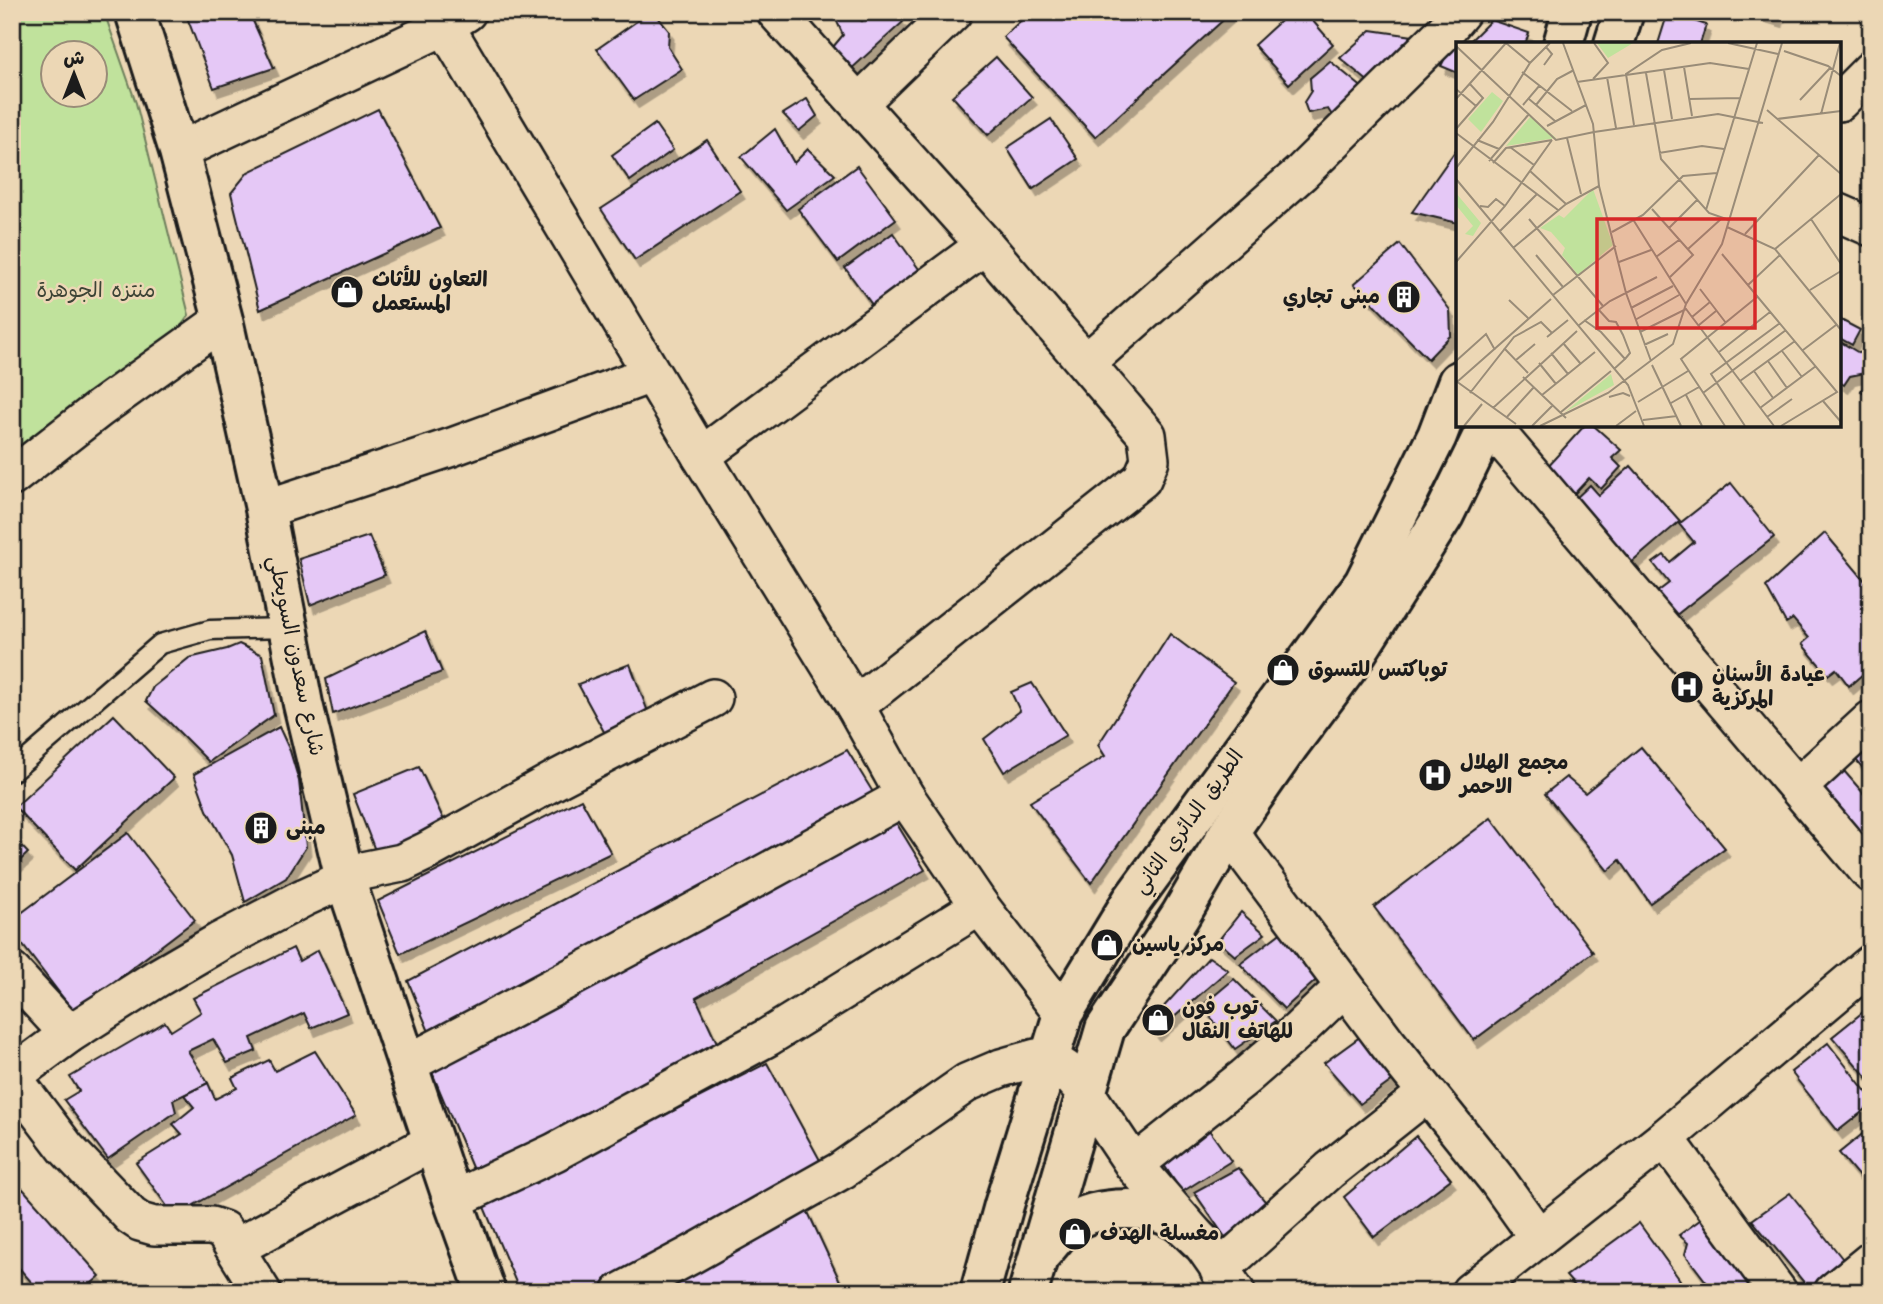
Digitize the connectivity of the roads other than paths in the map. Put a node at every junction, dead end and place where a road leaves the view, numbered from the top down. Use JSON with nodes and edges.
{"nodes":[{"id":1,"x":135,"y":12,"type":"edge"},
{"id":2,"x":776,"y":12,"type":"edge"},
{"id":3,"x":953,"y":12,"type":"edge"},
{"id":4,"x":1461,"y":12,"type":"edge"},
{"id":5,"x":1624,"y":12,"type":"edge"},
{"id":6,"x":456,"y":19,"type":"edge"},
{"id":7,"x":1615,"y":42,"type":"edge"},
{"id":8,"x":1871,"y":70,"type":"edge"},
{"id":9,"x":1841,"y":100,"type":"edge"},
{"id":10,"x":859,"y":103,"type":"junction"},
{"id":11,"x":179,"y":151,"type":"junction"},
{"id":12,"x":1841,"y":214,"type":"edge"},
{"id":13,"x":1871,"y":227,"type":"edge"},
{"id":14,"x":985,"y":246,"type":"junction"},
{"id":15,"x":223,"y":320,"type":"junction"},
{"id":16,"x":1086,"y":363,"type":"junction"},
{"id":17,"x":651,"y":374,"type":"junction"},
{"id":18,"x":1456,"y":386,"type":"edge"},
{"id":19,"x":1488,"y":427,"type":"edge"},
{"id":20,"x":1491,"y":427,"type":"edge"},
{"id":21,"x":701,"y":456,"type":"junction"},
{"id":22,"x":12,"y":477,"type":"edge"},
{"id":23,"x":265,"y":509,"type":"junction"},
{"id":24,"x":288,"y":628,"type":"junction"},
{"id":25,"x":713,"y":698,"type":"dead end"},
{"id":26,"x":855,"y":706,"type":"junction"},
{"id":27,"x":1871,"y":720,"type":"edge"},
{"id":28,"x":12,"y":772,"type":"edge"},
{"id":29,"x":1798,"y":788,"type":"junction"},
{"id":30,"x":905,"y":796,"type":"junction"},
{"id":31,"x":1229,"y":832,"type":"junction"},
{"id":32,"x":1871,"y":874,"type":"edge"},
{"id":33,"x":345,"y":879,"type":"junction"},
{"id":34,"x":980,"y":906,"type":"junction"},
{"id":35,"x":1871,"y":964,"type":"edge"},
{"id":36,"x":12,"y":972,"type":"edge"},
{"id":37,"x":1344,"y":987,"type":"junction"},
{"id":38,"x":1063,"y":1014,"type":"junction"},
{"id":39,"x":69,"y":1034,"type":"junction"},
{"id":40,"x":1048,"y":1058,"type":"junction"},
{"id":41,"x":407,"y":1064,"type":"junction"},
{"id":42,"x":12,"y":1076,"type":"edge"},
{"id":43,"x":1085,"y":1092,"type":"junction"},
{"id":44,"x":1427,"y":1093,"type":"junction"},
{"id":45,"x":1665,"y":1138,"type":"junction"},
{"id":46,"x":433,"y":1142,"type":"junction"},
{"id":47,"x":1134,"y":1165,"type":"junction"},
{"id":48,"x":453,"y":1200,"type":"junction"},
{"id":49,"x":1538,"y":1237,"type":"junction"},
{"id":50,"x":236,"y":1248,"type":"junction"},
{"id":51,"x":1871,"y":1261,"type":"edge"},
{"id":52,"x":1219,"y":1268,"type":"edge"},
{"id":53,"x":1033,"y":1274,"type":"edge"},
{"id":54,"x":262,"y":1292,"type":"edge"},
{"id":55,"x":486,"y":1292,"type":"edge"},
{"id":56,"x":621,"y":1292,"type":"edge"},
{"id":57,"x":980,"y":1292,"type":"edge"},
{"id":58,"x":1470,"y":1292,"type":"edge"},
{"id":59,"x":1778,"y":1292,"type":"edge"},
{"id":60,"x":1833,"y":1292,"type":"edge"}],
"edges":[{"from":1,"to":11,"type":"main road","name":"شارع سعدون السويحلي"},
{"from":2,"to":10,"type":"street"},
{"from":3,"to":10,"type":"street"},
{"from":4,"to":16,"type":"street"},
{"from":5,"to":7,"type":"main road"},
{"from":6,"to":11,"type":"street"},
{"from":6,"to":17,"type":"street"},
{"from":8,"to":9,"type":"street"},
{"from":10,"to":14,"type":"street"},
{"from":11,"to":15,"type":"main road","name":"شارع سعدون السويحلي"},
{"from":12,"to":13,"type":"street"},
{"from":14,"to":16,"type":"street"},
{"from":14,"to":21,"type":"street"},
{"from":15,"to":22,"type":"street"},
{"from":15,"to":23,"type":"main road","name":"شارع سعدون السويحلي"},
{"from":16,"to":26,"type":"street"},
{"from":17,"to":21,"type":"street"},
{"from":17,"to":23,"type":"street"},
{"from":18,"to":38,"type":"main road","name":"الطريق الدائري الثاني"},
{"from":19,"to":31,"type":"main road","name":"الطريق الدائري الثاني"},
{"from":20,"to":29,"type":"street"},
{"from":21,"to":26,"type":"street"},
{"from":23,"to":24,"type":"main road","name":"شارع سعدون السويحلي"},
{"from":24,"to":28,"type":"lane"},
{"from":24,"to":33,"type":"main road","name":"شارع سعدون السويحلي"},
{"from":25,"to":33,"type":"street"},
{"from":26,"to":30,"type":"street"},
{"from":27,"to":29,"type":"street"},
{"from":29,"to":32,"type":"street"},
{"from":30,"to":34,"type":"street"},
{"from":30,"to":41,"type":"street"},
{"from":31,"to":37,"type":"street"},
{"from":31,"to":43,"type":"main road","name":"الطريق الدائري الثاني"},
{"from":33,"to":39,"type":"street"},
{"from":33,"to":41,"type":"main road","name":"شارع سعدون السويحلي"},
{"from":34,"to":38,"type":"street"},
{"from":34,"to":48,"type":"street"},
{"from":35,"to":45,"type":"street"},
{"from":36,"to":39,"type":"street"},
{"from":37,"to":44,"type":"street"},
{"from":37,"to":47,"type":"street"},
{"from":38,"to":40,"type":"main road","name":"الطريق الدائري الثاني"},
{"from":39,"to":42,"type":"street"},
{"from":40,"to":43,"type":"street"},
{"from":40,"to":56,"type":"street"},
{"from":40,"to":57,"type":"main road","name":"الطريق الدائري الثاني"},
{"from":41,"to":46,"type":"main road","name":"شارع سعدون السويحلي"},
{"from":42,"to":50,"type":"street"},
{"from":43,"to":47,"type":"street"},
{"from":43,"to":53,"type":"main road","name":"الطريق الدائري الثاني"},
{"from":44,"to":49,"type":"street"},
{"from":44,"to":52,"type":"street"},
{"from":45,"to":49,"type":"street"},
{"from":45,"to":59,"type":"street"},
{"from":46,"to":48,"type":"main road","name":"شارع سعدون السويحلي"},
{"from":46,"to":50,"type":"street"},
{"from":47,"to":52,"type":"street"},
{"from":48,"to":55,"type":"main road","name":"شارع سعدون السويحلي"},
{"from":49,"to":58,"type":"street"},
{"from":50,"to":54,"type":"street"},
{"from":51,"to":60,"type":"street"},
{"from":52,"to":53,"type":"main road"}]}
